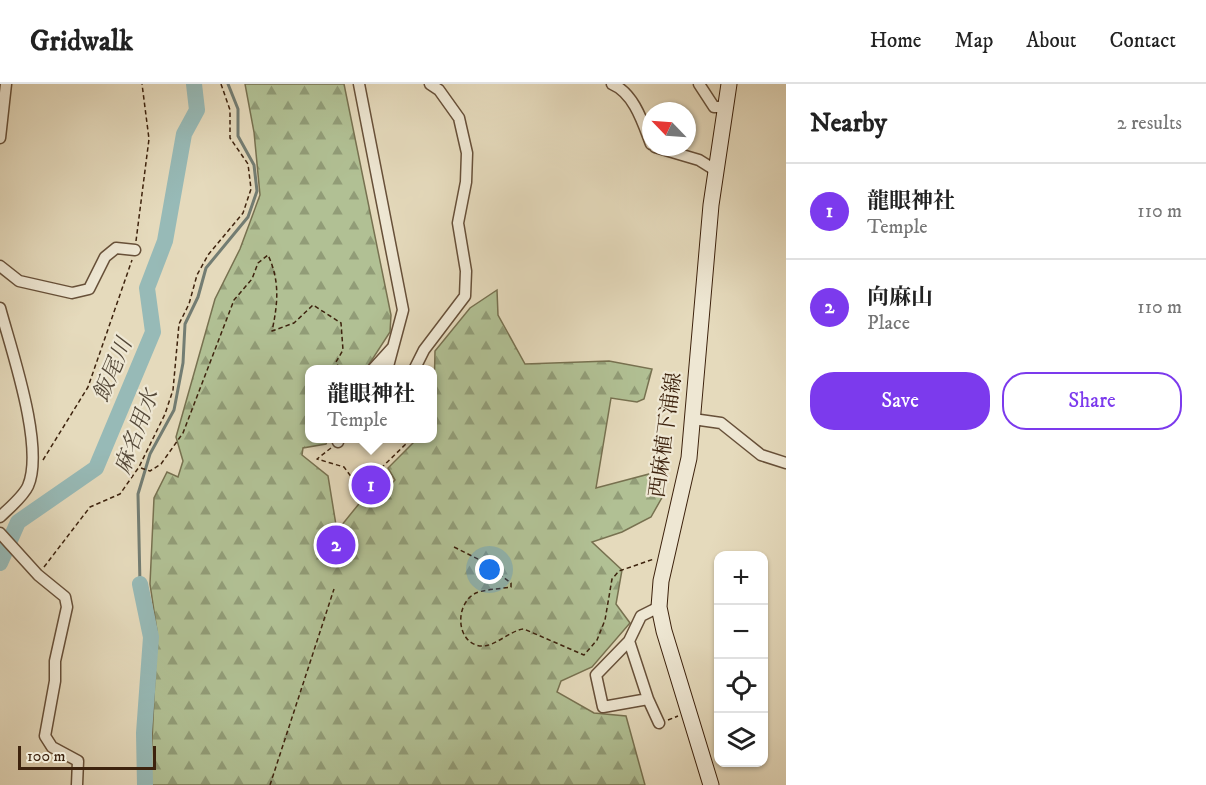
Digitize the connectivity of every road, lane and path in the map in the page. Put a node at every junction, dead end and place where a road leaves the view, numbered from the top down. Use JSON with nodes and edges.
{"nodes":[{"id":1,"x":6,"y":84,"type":"edge"},
{"id":2,"x":142,"y":84,"type":"edge"},
{"id":3,"x":221,"y":84,"type":"edge"},
{"id":4,"x":359,"y":84,"type":"edge"},
{"id":5,"x":430,"y":84,"type":"edge"},
{"id":6,"x":612,"y":84,"type":"edge"},
{"id":7,"x":699,"y":84,"type":"edge"},
{"id":8,"x":729,"y":84,"type":"edge"},
{"id":9,"x":725,"y":108,"type":"junction"},
{"id":10,"x":642,"y":119,"type":"edge"},
{"id":11,"x":0,"y":138,"type":"edge"},
{"id":12,"x":685,"y":156,"type":"edge"},
{"id":13,"x":716,"y":170,"type":"junction"},
{"id":14,"x":135,"y":250,"type":"junction"},
{"id":15,"x":0,"y":266,"type":"edge"},
{"id":16,"x":0,"y":308,"type":"edge"},
{"id":17,"x":393,"y":347,"type":"junction"},
{"id":18,"x":338,"y":365,"type":"edge"},
{"id":19,"x":376,"y":365,"type":"edge"},
{"id":20,"x":388,"y":365,"type":"edge"},
{"id":21,"x":416,"y":365,"type":"edge"},
{"id":22,"x":693,"y":419,"type":"junction"},
{"id":23,"x":336,"y":443,"type":"edge"},
{"id":24,"x":407,"y":443,"type":"edge"},
{"id":25,"x":786,"y":463,"type":"edge"},
{"id":26,"x":34,"y":464,"type":"junction"},
{"id":27,"x":139,"y":467,"type":"junction"},
{"id":28,"x":0,"y":517,"type":"edge"},
{"id":29,"x":0,"y":533,"type":"edge"},
{"id":30,"x":454,"y":547,"type":"dead end"},
{"id":31,"x":665,"y":555,"type":"junction"},
{"id":32,"x":37,"y":573,"type":"junction"},
{"id":33,"x":334,"y":589,"type":"dead end"},
{"id":34,"x":659,"y":607,"type":"junction"},
{"id":35,"x":629,"y":641,"type":"junction"},
{"id":36,"x":648,"y":699,"type":"junction"},
{"id":37,"x":687,"y":706,"type":"junction"},
{"id":38,"x":659,"y":723,"type":"joint"},
{"id":39,"x":77,"y":785,"type":"edge"},
{"id":40,"x":270,"y":785,"type":"edge"},
{"id":41,"x":711,"y":785,"type":"edge"}],
"edges":[{"from":1,"to":11,"type":"street"},
{"from":2,"to":14,"type":"path"},
{"from":3,"to":27,"type":"path"},
{"from":4,"to":17,"type":"street"},
{"from":5,"to":21,"type":"street"},
{"from":6,"to":10,"type":"street"},
{"from":7,"to":9,"type":"street"},
{"from":8,"to":9,"type":"main road","name":"西麻植下浦線"},
{"from":9,"to":13,"type":"main road","name":"西麻植下浦線"},
{"from":12,"to":13,"type":"street"},
{"from":13,"to":22,"type":"main road","name":"西麻植下浦線"},
{"from":14,"to":15,"type":"street"},
{"from":14,"to":26,"type":"path"},
{"from":16,"to":26,"type":"street"},
{"from":17,"to":19,"type":"street"},
{"from":17,"to":20,"type":"street"},
{"from":18,"to":27,"type":"path"},
{"from":22,"to":25,"type":"street"},
{"from":22,"to":31,"type":"main road","name":"西麻植下浦線"},
{"from":23,"to":24,"type":"path"},
{"from":26,"to":28,"type":"street"},
{"from":27,"to":32,"type":"path"},
{"from":29,"to":32,"type":"street"},
{"from":30,"to":31,"type":"path"},
{"from":31,"to":34,"type":"main road","name":"西麻植下浦線"},
{"from":32,"to":39,"type":"street"},
{"from":33,"to":40,"type":"path"},
{"from":34,"to":35,"type":"street"},
{"from":34,"to":37,"type":"main road","name":"西麻植下浦線"},
{"from":35,"to":36,"type":"street"},
{"from":35,"to":36,"type":"street"},
{"from":36,"to":38,"type":"street"},
{"from":37,"to":38,"type":"path"},
{"from":37,"to":41,"type":"main road","name":"西麻植下浦線"}]}
